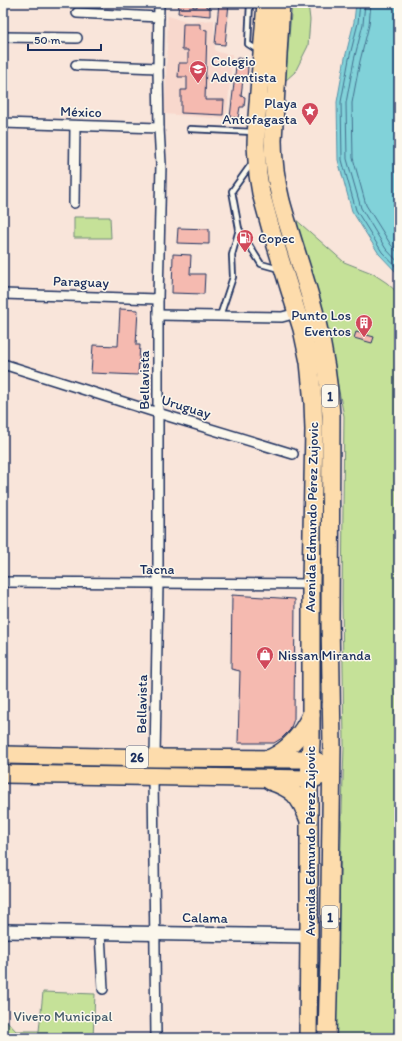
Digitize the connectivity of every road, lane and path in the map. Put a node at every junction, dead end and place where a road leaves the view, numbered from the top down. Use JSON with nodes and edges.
{"nodes":[{"id":1,"x":159,"y":3,"type":"edge"},
{"id":2,"x":250,"y":3,"type":"edge"},
{"id":3,"x":266,"y":3,"type":"edge"},
{"id":4,"x":281,"y":3,"type":"edge"},
{"id":5,"x":77,"y":13,"type":"dead end"},
{"id":6,"x":159,"y":17,"type":"junction"},
{"id":7,"x":3,"y":37,"type":"edge"},
{"id":8,"x":77,"y":38,"type":"dead end"},
{"id":9,"x":262,"y":52,"type":"junction"},
{"id":10,"x":76,"y":65,"type":"dead end"},
{"id":11,"x":158,"y":68,"type":"junction"},
{"id":12,"x":3,"y":123,"type":"edge"},
{"id":13,"x":75,"y":126,"type":"junction"},
{"id":14,"x":159,"y":128,"type":"junction"},
{"id":15,"x":190,"y":129,"type":"dead end"},
{"id":16,"x":256,"y":132,"type":"junction"},
{"id":17,"x":257,"y":156,"type":"junction"},
{"id":18,"x":74,"y":203,"type":"dead end"},
{"id":19,"x":239,"y":229,"type":"junction"},
{"id":20,"x":284,"y":271,"type":"junction"},
{"id":21,"x":3,"y":294,"type":"edge"},
{"id":22,"x":158,"y":299,"type":"junction"},
{"id":23,"x":297,"y":313,"type":"junction"},
{"id":24,"x":158,"y":315,"type":"junction"},
{"id":25,"x":220,"y":316,"type":"junction"},
{"id":26,"x":3,"y":364,"type":"edge"},
{"id":27,"x":158,"y":413,"type":"junction"},
{"id":28,"x":293,"y":454,"type":"dead end"},
{"id":29,"x":3,"y":582,"type":"edge"},
{"id":30,"x":158,"y":583,"type":"junction"},
{"id":31,"x":311,"y":584,"type":"junction"},
{"id":32,"x":311,"y":715,"type":"junction"},
{"id":33,"x":3,"y":755,"type":"edge"},
{"id":34,"x":155,"y":758,"type":"junction"},
{"id":35,"x":271,"y":758,"type":"junction"},
{"id":36,"x":310,"y":759,"type":"junction"},
{"id":37,"x":331,"y":770,"type":"junction"},
{"id":38,"x":3,"y":774,"type":"edge"},
{"id":39,"x":153,"y":776,"type":"junction"},
{"id":40,"x":256,"y":778,"type":"junction"},
{"id":41,"x":309,"y":779,"type":"junction"},
{"id":42,"x":309,"y":821,"type":"junction"},
{"id":43,"x":3,"y":931,"type":"edge"},
{"id":44,"x":100,"y":933,"type":"junction"},
{"id":45,"x":154,"y":934,"type":"junction"},
{"id":46,"x":309,"y":936,"type":"junction"},
{"id":47,"x":103,"y":989,"type":"dead end"},
{"id":48,"x":156,"y":1038,"type":"edge"},
{"id":49,"x":308,"y":1038,"type":"edge"},
{"id":50,"x":327,"y":1038,"type":"edge"}],
"edges":[{"from":1,"to":6,"type":"street","name":"Bellavista"},
{"from":2,"to":9,"type":"lane"},
{"from":3,"to":9,"type":"highway","name":"Avenida Edmundo Pérez Zujovic","number":"1"},
{"from":4,"to":37,"type":"highway","name":"Avenida Edmundo Pérez Zujovic","number":"1"},
{"from":5,"to":6,"type":"street"},
{"from":6,"to":11,"type":"street","name":"Bellavista"},
{"from":7,"to":8,"type":"street"},
{"from":9,"to":16,"type":"highway","name":"Avenida Edmundo Pérez Zujovic","number":"1"},
{"from":10,"to":11,"type":"street"},
{"from":11,"to":14,"type":"street","name":"Bellavista"},
{"from":12,"to":13,"type":"street","name":"México"},
{"from":13,"to":14,"type":"street","name":"México"},
{"from":13,"to":18,"type":"street"},
{"from":14,"to":22,"type":"street","name":"Bellavista"},
{"from":15,"to":16,"type":"lane"},
{"from":16,"to":17,"type":"highway","name":"Avenida Edmundo Pérez Zujovic","number":"1"},
{"from":17,"to":19,"type":"lane"},
{"from":17,"to":20,"type":"highway","name":"Avenida Edmundo Pérez Zujovic","number":"1"},
{"from":19,"to":20,"type":"lane"},
{"from":19,"to":25,"type":"lane"},
{"from":20,"to":23,"type":"highway","name":"Avenida Edmundo Pérez Zujovic","number":"1"},
{"from":21,"to":22,"type":"street","name":"Paraguay"},
{"from":22,"to":24,"type":"street","name":"Bellavista"},
{"from":23,"to":25,"type":"street"},
{"from":23,"to":31,"type":"highway","name":"Avenida Edmundo Pérez Zujovic","number":"1"},
{"from":24,"to":25,"type":"street"},
{"from":24,"to":27,"type":"street","name":"Bellavista"},
{"from":26,"to":27,"type":"street","name":"Uruguay"},
{"from":27,"to":28,"type":"street","name":"Uruguay"},
{"from":27,"to":30,"type":"street","name":"Bellavista"},
{"from":29,"to":30,"type":"street","name":"Tacna"},
{"from":30,"to":31,"type":"street","name":"Tacna"},
{"from":30,"to":34,"type":"street","name":"Bellavista"},
{"from":31,"to":32,"type":"highway","name":"Avenida Edmundo Pérez Zujovic","number":"1"},
{"from":32,"to":35,"type":"highway"},
{"from":32,"to":36,"type":"highway","name":"Avenida Edmundo Pérez Zujovic","number":"1"},
{"from":33,"to":34,"type":"highway","number":"26"},
{"from":34,"to":35,"type":"highway","number":"26"},
{"from":35,"to":36,"type":"highway","number":"26"},
{"from":36,"to":37,"type":"highway"},
{"from":36,"to":41,"type":"highway","name":"Avenida Edmundo Pérez Zujovic","number":"1"},
{"from":37,"to":41,"type":"highway"},
{"from":37,"to":50,"type":"highway","name":"Avenida Edmundo Pérez Zujovic","number":"1"},
{"from":38,"to":39,"type":"highway","number":"26"},
{"from":39,"to":40,"type":"highway","number":"26"},
{"from":39,"to":45,"type":"street"},
{"from":40,"to":41,"type":"highway","number":"26"},
{"from":40,"to":42,"type":"highway"},
{"from":41,"to":42,"type":"highway","name":"Avenida Edmundo Pérez Zujovic","number":"1"},
{"from":42,"to":46,"type":"highway","name":"Avenida Edmundo Pérez Zujovic","number":"1"},
{"from":43,"to":44,"type":"street","name":"Calama"},
{"from":44,"to":45,"type":"street","name":"Calama"},
{"from":44,"to":47,"type":"street"},
{"from":45,"to":46,"type":"street","name":"Calama"},
{"from":45,"to":48,"type":"street"},
{"from":46,"to":49,"type":"highway","name":"Avenida Edmundo Pérez Zujovic","number":"1"}]}
